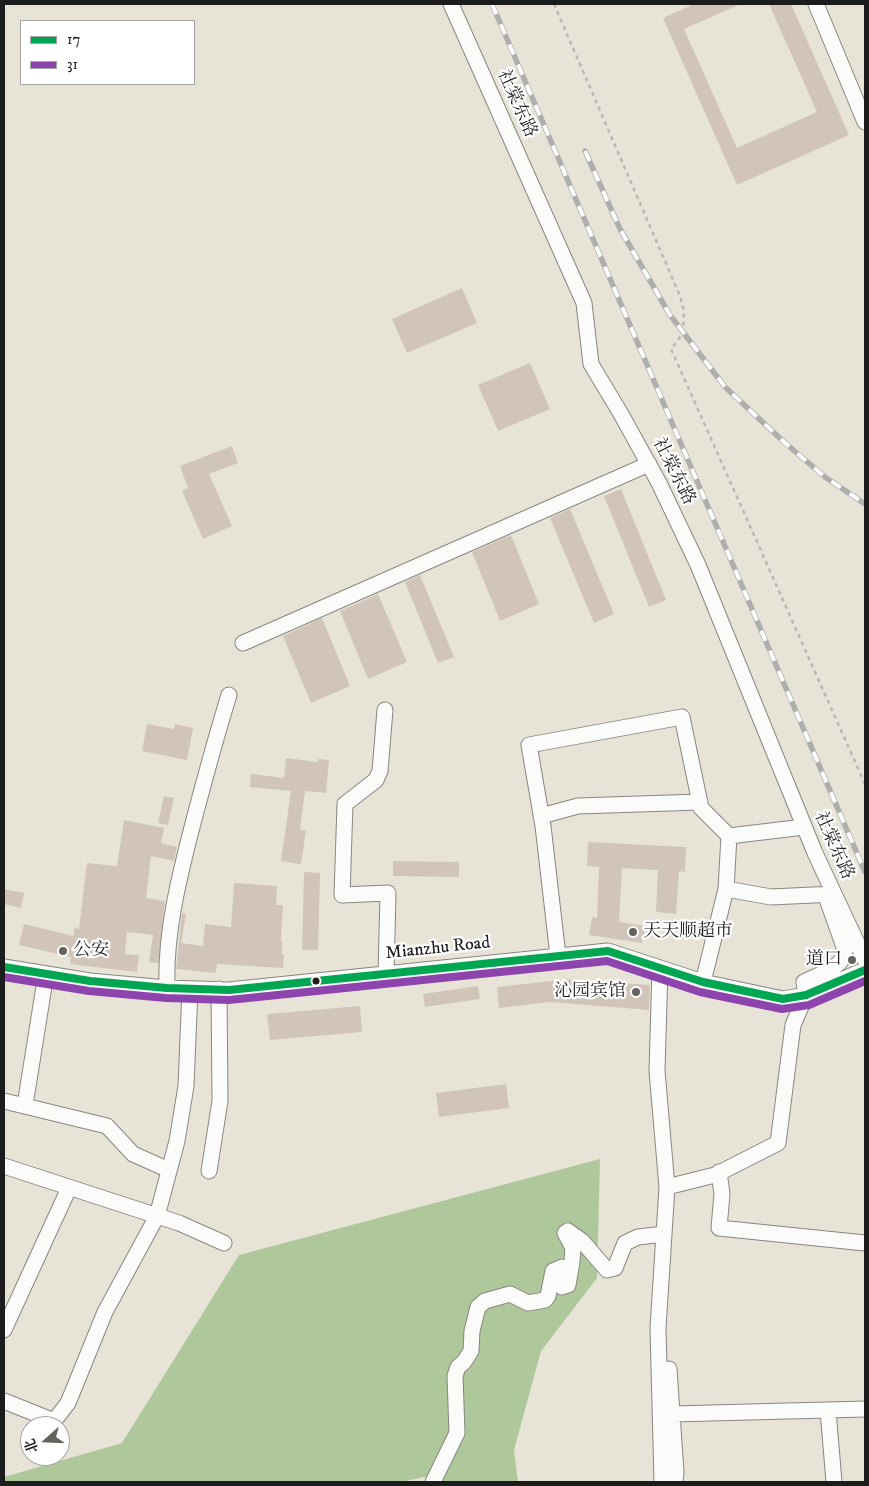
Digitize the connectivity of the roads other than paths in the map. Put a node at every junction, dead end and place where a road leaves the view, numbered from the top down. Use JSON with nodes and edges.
{"nodes":[{"id":1,"x":451,"y":4,"type":"edge"},
{"id":2,"x":816,"y":4,"type":"edge"},
{"id":3,"x":865,"y":122,"type":"edge"},
{"id":4,"x":649,"y":464,"type":"junction"},
{"id":5,"x":243,"y":643,"type":"dead end"},
{"id":6,"x":229,"y":695,"type":"dead end"},
{"id":7,"x":385,"y":710,"type":"dead end"},
{"id":8,"x":700,"y":802,"type":"junction"},
{"id":9,"x":541,"y":816,"type":"junction"},
{"id":10,"x":804,"y":827,"type":"junction"},
{"id":11,"x":729,"y":836,"type":"junction"},
{"id":12,"x":726,"y":889,"type":"junction"},
{"id":13,"x":830,"y":895,"type":"junction"},
{"id":14,"x":558,"y":956,"type":"junction"},
{"id":15,"x":865,"y":960,"type":"edge"},
{"id":16,"x":4,"y":967,"type":"edge"},
{"id":17,"x":660,"y":968,"type":"junction"},
{"id":18,"x":865,"y":970,"type":"edge"},
{"id":19,"x":46,"y":974,"type":"junction"},
{"id":20,"x":386,"y":974,"type":"junction"},
{"id":21,"x":703,"y":982,"type":"junction"},
{"id":22,"x":166,"y":988,"type":"junction"},
{"id":23,"x":190,"y":989,"type":"junction"},
{"id":24,"x":219,"y":989,"type":"junction"},
{"id":25,"x":806,"y":995,"type":"junction"},
{"id":26,"x":4,"y":1101,"type":"edge"},
{"id":27,"x":25,"y":1105,"type":"junction"},
{"id":28,"x":4,"y":1166,"type":"edge"},
{"id":29,"x":169,"y":1170,"type":"junction"},
{"id":30,"x":209,"y":1171,"type":"dead end"},
{"id":31,"x":720,"y":1172,"type":"junction"},
{"id":32,"x":667,"y":1187,"type":"junction"},
{"id":33,"x":69,"y":1188,"type":"junction"},
{"id":34,"x":157,"y":1216,"type":"junction"},
{"id":35,"x":664,"y":1234,"type":"junction"},
{"id":36,"x":224,"y":1243,"type":"dead end"},
{"id":37,"x":865,"y":1243,"type":"edge"},
{"id":38,"x":4,"y":1330,"type":"edge"},
{"id":39,"x":659,"y":1360,"type":"junction"},
{"id":40,"x":4,"y":1401,"type":"edge"},
{"id":41,"x":865,"y":1409,"type":"edge"},
{"id":42,"x":828,"y":1410,"type":"junction"},
{"id":43,"x":672,"y":1414,"type":"junction"},
{"id":44,"x":433,"y":1482,"type":"edge"},
{"id":45,"x":662,"y":1482,"type":"edge"},
{"id":46,"x":675,"y":1482,"type":"edge"},
{"id":47,"x":834,"y":1482,"type":"edge"}],
"edges":[{"from":1,"to":4,"type":"street","name":"社棠东路"},
{"from":2,"to":3,"type":"street"},
{"from":4,"to":5,"type":"street"},
{"from":4,"to":10,"type":"street","name":"社棠东路"},
{"from":6,"to":22,"type":"street"},
{"from":7,"to":20,"type":"street"},
{"from":8,"to":9,"type":"street"},
{"from":8,"to":9,"type":"street"},
{"from":8,"to":11,"type":"street"},
{"from":9,"to":14,"type":"street"},
{"from":10,"to":11,"type":"street"},
{"from":10,"to":13,"type":"street","name":"社棠东路"},
{"from":11,"to":12,"type":"street"},
{"from":12,"to":13,"type":"street"},
{"from":12,"to":21,"type":"street"},
{"from":13,"to":15,"type":"street","name":"社棠东路"},
{"from":13,"to":25,"type":"street"},
{"from":14,"to":17,"type":"street","name":"Mianzhu Road"},
{"from":14,"to":20,"type":"street","name":"Mianzhu Road"},
{"from":16,"to":19,"type":"street","name":"Mianzhu Road"},
{"from":17,"to":21,"type":"street","name":"Mianzhu Road"},
{"from":17,"to":32,"type":"street"},
{"from":18,"to":25,"type":"street","name":"Mianzhu Road"},
{"from":19,"to":22,"type":"street","name":"Mianzhu Road"},
{"from":19,"to":27,"type":"street"},
{"from":20,"to":24,"type":"street","name":"Mianzhu Road"},
{"from":21,"to":25,"type":"street","name":"Mianzhu Road"},
{"from":22,"to":23,"type":"street","name":"Mianzhu Road"},
{"from":23,"to":24,"type":"street","name":"Mianzhu Road"},
{"from":23,"to":29,"type":"street"},
{"from":24,"to":30,"type":"street"},
{"from":25,"to":31,"type":"street"},
{"from":26,"to":27,"type":"street"},
{"from":27,"to":29,"type":"street"},
{"from":28,"to":33,"type":"street"},
{"from":29,"to":34,"type":"street"},
{"from":31,"to":32,"type":"street"},
{"from":31,"to":37,"type":"street"},
{"from":32,"to":35,"type":"street"},
{"from":33,"to":34,"type":"street"},
{"from":33,"to":38,"type":"street"},
{"from":34,"to":36,"type":"street"},
{"from":34,"to":40,"type":"street"},
{"from":35,"to":39,"type":"street"},
{"from":35,"to":44,"type":"street"},
{"from":39,"to":43,"type":"street"},
{"from":39,"to":45,"type":"street"},
{"from":41,"to":42,"type":"street"},
{"from":42,"to":43,"type":"street"},
{"from":42,"to":47,"type":"street"},
{"from":43,"to":46,"type":"street"}]}
